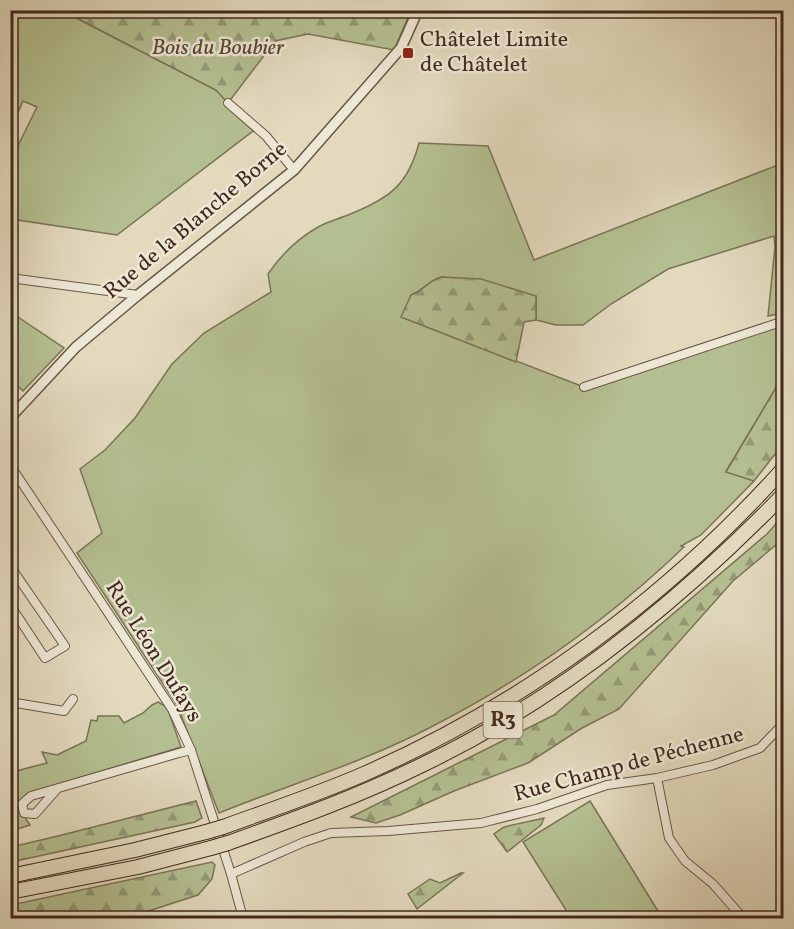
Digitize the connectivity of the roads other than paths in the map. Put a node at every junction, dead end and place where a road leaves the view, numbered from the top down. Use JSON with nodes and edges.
{"nodes":[{"id":1,"x":418,"y":10,"type":"edge"},
{"id":2,"x":228,"y":103,"type":"dead end"},
{"id":3,"x":294,"y":170,"type":"junction"},
{"id":4,"x":10,"y":278,"type":"edge"},
{"id":5,"x":138,"y":295,"type":"junction"},
{"id":6,"x":783,"y":321,"type":"edge"},
{"id":7,"x":584,"y":387,"type":"dead end"},
{"id":8,"x":10,"y":418,"type":"edge"},
{"id":9,"x":10,"y":465,"type":"edge"},
{"id":10,"x":783,"y":468,"type":"edge"},
{"id":11,"x":783,"y":494,"type":"edge"},
{"id":12,"x":10,"y":566,"type":"edge"},
{"id":13,"x":10,"y":605,"type":"edge"},
{"id":14,"x":73,"y":699,"type":"dead end"},
{"id":15,"x":10,"y":702,"type":"edge"},
{"id":16,"x":783,"y":723,"type":"edge"},
{"id":17,"x":191,"y":750,"type":"junction"},
{"id":18,"x":657,"y":778,"type":"junction"},
{"id":19,"x":57,"y":789,"type":"dead end"},
{"id":20,"x":231,"y":874,"type":"junction"},
{"id":21,"x":10,"y":876,"type":"edge"},
{"id":22,"x":10,"y":892,"type":"edge"},
{"id":23,"x":243,"y":918,"type":"edge"},
{"id":24,"x":743,"y":918,"type":"edge"}],
"edges":[{"from":1,"to":3,"type":"street","name":"Rue de la Blanche Borne"},
{"from":2,"to":3,"type":"street"},
{"from":3,"to":5,"type":"street","name":"Rue de la Blanche Borne"},
{"from":4,"to":5,"type":"street"},
{"from":5,"to":8,"type":"street","name":"Rue de la Blanche Borne"},
{"from":6,"to":7,"type":"street"},
{"from":9,"to":17,"type":"street","name":"Rue Léon Dufays"},
{"from":10,"to":21,"type":"highway","number":"R3","bridge":true},
{"from":11,"to":22,"type":"highway","number":"R3","bridge":true},
{"from":12,"to":13,"type":"street"},
{"from":14,"to":15,"type":"street"},
{"from":16,"to":18,"type":"street","name":"Rue Champ de Péchenne"},
{"from":17,"to":19,"type":"street"},
{"from":17,"to":20,"type":"street","name":"Rue Léon Dufays"},
{"from":18,"to":20,"type":"street","name":"Rue Champ de Péchenne"},
{"from":18,"to":24,"type":"street"},
{"from":20,"to":23,"type":"street","name":"Rue Léon Dufays"}]}
